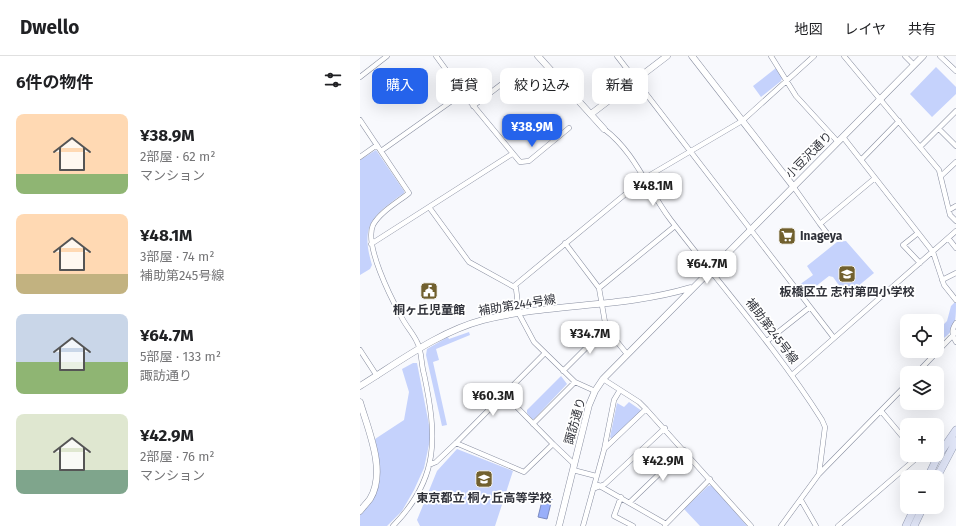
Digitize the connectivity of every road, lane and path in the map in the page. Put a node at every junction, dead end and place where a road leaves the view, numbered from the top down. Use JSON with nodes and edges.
{"nodes":[{"id":1,"x":387,"y":56,"type":"edge"},
{"id":2,"x":436,"y":56,"type":"edge"},
{"id":3,"x":538,"y":56,"type":"edge"},
{"id":4,"x":617,"y":56,"type":"edge"},
{"id":5,"x":667,"y":56,"type":"edge"},
{"id":6,"x":692,"y":56,"type":"edge"},
{"id":7,"x":772,"y":56,"type":"edge"},
{"id":8,"x":814,"y":56,"type":"edge"},
{"id":9,"x":844,"y":56,"type":"edge"},
{"id":10,"x":905,"y":56,"type":"edge"},
{"id":11,"x":923,"y":56,"type":"edge"},
{"id":12,"x":940,"y":56,"type":"edge"},
{"id":13,"x":914,"y":65,"type":"junction"},
{"id":14,"x":444,"y":68,"type":"edge"},
{"id":15,"x":626,"y":68,"type":"edge"},
{"id":16,"x":648,"y":70,"type":"edge"},
{"id":17,"x":956,"y":71,"type":"edge"},
{"id":18,"x":360,"y":77,"type":"edge"},
{"id":19,"x":786,"y":81,"type":"junction"},
{"id":20,"x":500,"y":85,"type":"edge"},
{"id":21,"x":648,"y":98,"type":"edge"},
{"id":22,"x":880,"y":99,"type":"junction"},
{"id":23,"x":447,"y":104,"type":"edge"},
{"id":24,"x":604,"y":104,"type":"edge"},
{"id":25,"x":473,"y":106,"type":"joint"},
{"id":26,"x":956,"y":111,"type":"edge"},
{"id":27,"x":591,"y":114,"type":"junction"},
{"id":28,"x":360,"y":120,"type":"edge"},
{"id":29,"x":742,"y":121,"type":"junction"},
{"id":30,"x":899,"y":121,"type":"junction"},
{"id":31,"x":568,"y":128,"type":"dead end"},
{"id":32,"x":939,"y":128,"type":"junction"},
{"id":33,"x":604,"y":129,"type":"joint"},
{"id":34,"x":840,"y":139,"type":"junction"},
{"id":35,"x":377,"y":145,"type":"junction"},
{"id":36,"x":956,"y":146,"type":"edge"},
{"id":37,"x":920,"y":147,"type":"junction"},
{"id":38,"x":381,"y":151,"type":"junction"},
{"id":39,"x":690,"y":152,"type":"junction"},
{"id":40,"x":512,"y":154,"type":"junction"},
{"id":41,"x":360,"y":157,"type":"edge"},
{"id":42,"x":861,"y":160,"type":"junction"},
{"id":43,"x":956,"y":162,"type":"edge"},
{"id":44,"x":941,"y":176,"type":"junction"},
{"id":45,"x":645,"y":178,"type":"junction"},
{"id":46,"x":875,"y":178,"type":"junction"},
{"id":47,"x":793,"y":186,"type":"junction"},
{"id":48,"x":956,"y":206,"type":"edge"},
{"id":49,"x":429,"y":207,"type":"junction"},
{"id":50,"x":949,"y":210,"type":"junction"},
{"id":51,"x":956,"y":220,"type":"edge"},
{"id":52,"x":820,"y":224,"type":"junction"},
{"id":53,"x":675,"y":226,"type":"junction"},
{"id":54,"x":750,"y":230,"type":"junction"},
{"id":55,"x":956,"y":231,"type":"edge"},
{"id":56,"x":918,"y":233,"type":"junction"},
{"id":57,"x":830,"y":237,"type":"dead end"},
{"id":58,"x":948,"y":238,"type":"junction"},
{"id":59,"x":565,"y":243,"type":"junction"},
{"id":60,"x":372,"y":244,"type":"junction"},
{"id":61,"x":956,"y":248,"type":"edge"},
{"id":62,"x":933,"y":252,"type":"junction"},
{"id":63,"x":920,"y":263,"type":"junction"},
{"id":64,"x":710,"y":270,"type":"junction"},
{"id":65,"x":956,"y":273,"type":"edge"},
{"id":66,"x":942,"y":280,"type":"junction"},
{"id":67,"x":514,"y":286,"type":"junction"},
{"id":68,"x":599,"y":288,"type":"junction"},
{"id":69,"x":692,"y":288,"type":"junction"},
{"id":70,"x":956,"y":300,"type":"edge"},
{"id":71,"x":602,"y":303,"type":"junction"},
{"id":72,"x":810,"y":307,"type":"junction"},
{"id":73,"x":519,"y":314,"type":"junction"},
{"id":74,"x":956,"y":323,"type":"edge"},
{"id":75,"x":606,"y":328,"type":"junction"},
{"id":76,"x":954,"y":334,"type":"edge"},
{"id":77,"x":834,"y":338,"type":"junction"},
{"id":78,"x":767,"y":341,"type":"junction"},
{"id":79,"x":956,"y":342,"type":"edge"},
{"id":80,"x":360,"y":350,"type":"edge"},
{"id":81,"x":419,"y":350,"type":"junction"},
{"id":82,"x":545,"y":353,"type":"junction"},
{"id":83,"x":627,"y":354,"type":"junction"},
{"id":84,"x":924,"y":366,"type":"edge"},
{"id":85,"x":563,"y":371,"type":"junction"},
{"id":86,"x":792,"y":375,"type":"junction"},
{"id":87,"x":377,"y":376,"type":"junction"},
{"id":88,"x":603,"y":379,"type":"junction"},
{"id":89,"x":575,"y":382,"type":"junction"},
{"id":90,"x":360,"y":386,"type":"edge"},
{"id":91,"x":620,"y":390,"type":"junction"},
{"id":92,"x":595,"y":391,"type":"junction"},
{"id":93,"x":900,"y":391,"type":"edge"},
{"id":94,"x":504,"y":394,"type":"junction"},
{"id":95,"x":360,"y":402,"type":"edge"},
{"id":96,"x":646,"y":409,"type":"junction"},
{"id":97,"x":881,"y":411,"type":"junction"},
{"id":98,"x":533,"y":424,"type":"junction"},
{"id":99,"x":665,"y":428,"type":"junction"},
{"id":100,"x":956,"y":430,"type":"edge"},
{"id":101,"x":900,"y":434,"type":"edge"},
{"id":102,"x":956,"y":442,"type":"edge"},
{"id":103,"x":456,"y":443,"type":"junction"},
{"id":104,"x":553,"y":444,"type":"junction"},
{"id":105,"x":944,"y":447,"type":"edge"},
{"id":106,"x":604,"y":450,"type":"junction"},
{"id":107,"x":684,"y":450,"type":"junction"},
{"id":108,"x":910,"y":462,"type":"edge"},
{"id":109,"x":429,"y":465,"type":"junction"},
{"id":110,"x":574,"y":467,"type":"junction"},
{"id":111,"x":941,"y":470,"type":"edge"},
{"id":112,"x":819,"y":474,"type":"junction"},
{"id":113,"x":596,"y":476,"type":"junction"},
{"id":114,"x":710,"y":479,"type":"junction"},
{"id":115,"x":596,"y":486,"type":"junction"},
{"id":116,"x":621,"y":497,"type":"junction"},
{"id":117,"x":800,"y":500,"type":"junction"},
{"id":118,"x":630,"y":502,"type":"junction"},
{"id":119,"x":360,"y":511,"type":"edge"},
{"id":120,"x":912,"y":514,"type":"edge"},
{"id":121,"x":920,"y":514,"type":"edge"},
{"id":122,"x":398,"y":521,"type":"junction"},
{"id":123,"x":562,"y":525,"type":"edge"},
{"id":124,"x":665,"y":525,"type":"edge"},
{"id":125,"x":393,"y":526,"type":"edge"},
{"id":126,"x":401,"y":526,"type":"edge"},
{"id":127,"x":583,"y":526,"type":"edge"},
{"id":128,"x":633,"y":526,"type":"edge"},
{"id":129,"x":752,"y":526,"type":"edge"},
{"id":130,"x":781,"y":526,"type":"edge"},
{"id":131,"x":816,"y":526,"type":"edge"},
{"id":132,"x":838,"y":526,"type":"edge"},
{"id":133,"x":906,"y":526,"type":"edge"},
{"id":134,"x":914,"y":526,"type":"edge"}],
"edges":[{"from":1,"to":18,"type":"street"},
{"from":2,"to":14,"type":"street"},
{"from":3,"to":27,"type":"street","name":"補助第245号線"},
{"from":4,"to":15,"type":"street"},
{"from":5,"to":16,"type":"street"},
{"from":6,"to":29,"type":"street"},
{"from":7,"to":19,"type":"street"},
{"from":8,"to":19,"type":"street"},
{"from":9,"to":22,"type":"street"},
{"from":10,"to":13,"type":"street"},
{"from":11,"to":13,"type":"street","name":"小豆沢通り"},
{"from":12,"to":17,"type":"street"},
{"from":13,"to":22,"type":"street","name":"小豆沢通り"},
{"from":19,"to":29,"type":"street"},
{"from":19,"to":34,"type":"street"},
{"from":20,"to":25,"type":"street"},
{"from":21,"to":39,"type":"street"},
{"from":22,"to":30,"type":"street"},
{"from":22,"to":34,"type":"street","name":"小豆沢通り"},
{"from":23,"to":38,"type":"street"},
{"from":24,"to":27,"type":"street"},
{"from":25,"to":40,"type":"street"},
{"from":26,"to":32,"type":"street"},
{"from":27,"to":33,"type":"street","name":"補助第245号線"},
{"from":28,"to":35,"type":"street"},
{"from":29,"to":39,"type":"street"},
{"from":29,"to":47,"type":"street"},
{"from":30,"to":37,"type":"street"},
{"from":30,"to":42,"type":"street"},
{"from":31,"to":40,"type":"street"},
{"from":32,"to":36,"type":"street"},
{"from":32,"to":37,"type":"street"},
{"from":33,"to":45,"type":"street","name":"補助第245号線"},
{"from":34,"to":42,"type":"street"},
{"from":34,"to":47,"type":"street","name":"小豆沢通り"},
{"from":35,"to":38,"type":"street"},
{"from":35,"to":41,"type":"street"},
{"from":37,"to":44,"type":"street"},
{"from":38,"to":60,"type":"street"},
{"from":39,"to":45,"type":"street"},
{"from":39,"to":54,"type":"street"},
{"from":40,"to":49,"type":"street"},
{"from":42,"to":46,"type":"street"},
{"from":43,"to":44,"type":"street"},
{"from":44,"to":50,"type":"street"},
{"from":45,"to":53,"type":"street","name":"補助第245号線"},
{"from":45,"to":59,"type":"street"},
{"from":46,"to":52,"type":"street"},
{"from":46,"to":56,"type":"street"},
{"from":47,"to":52,"type":"street"},
{"from":47,"to":54,"type":"street","name":"小豆沢通り"},
{"from":48,"to":50,"type":"street"},
{"from":49,"to":60,"type":"street"},
{"from":49,"to":67,"type":"street"},
{"from":50,"to":51,"type":"street"},
{"from":52,"to":57,"type":"street"},
{"from":53,"to":64,"type":"street","name":"補助第245号線"},
{"from":53,"to":68,"type":"street"},
{"from":54,"to":64,"type":"street","name":"小豆沢通り"},
{"from":54,"to":72,"type":"street"},
{"from":55,"to":58,"type":"street"},
{"from":56,"to":62,"type":"street"},
{"from":56,"to":63,"type":"street"},
{"from":58,"to":61,"type":"street"},
{"from":58,"to":62,"type":"street"},
{"from":59,"to":67,"type":"street"},
{"from":59,"to":68,"type":"street"},
{"from":60,"to":81,"type":"street"},
{"from":62,"to":63,"type":"street"},
{"from":62,"to":66,"type":"street"},
{"from":63,"to":77,"type":"street"},
{"from":64,"to":69,"type":"street","name":"諏訪通り"},
{"from":64,"to":78,"type":"street","name":"補助第245号線"},
{"from":65,"to":66,"type":"street"},
{"from":66,"to":70,"type":"street"},
{"from":67,"to":73,"type":"street"},
{"from":68,"to":71,"type":"street"},
{"from":69,"to":71,"type":"street","name":"補助第244号線"},
{"from":69,"to":83,"type":"street","name":"諏訪通り"},
{"from":71,"to":73,"type":"street","name":"補助第244号線"},
{"from":71,"to":75,"type":"street"},
{"from":72,"to":77,"type":"street"},
{"from":72,"to":78,"type":"street"},
{"from":73,"to":81,"type":"street","name":"補助第244号線"},
{"from":73,"to":82,"type":"street"},
{"from":74,"to":76,"type":"street"},
{"from":75,"to":83,"type":"street"},
{"from":75,"to":85,"type":"street"},
{"from":76,"to":79,"type":"street"},
{"from":76,"to":84,"type":"street"},
{"from":77,"to":86,"type":"street"},
{"from":78,"to":86,"type":"street","name":"補助第245号線"},
{"from":80,"to":87,"type":"street"},
{"from":81,"to":87,"type":"street","name":"補助第244号線"},
{"from":81,"to":109,"type":"street"},
{"from":82,"to":85,"type":"street"},
{"from":82,"to":94,"type":"street"},
{"from":83,"to":88,"type":"street","name":"諏訪通り"},
{"from":85,"to":89,"type":"street"},
{"from":86,"to":112,"type":"street","name":"補助第245号線"},
{"from":87,"to":90,"type":"street","name":"補助第244号線"},
{"from":88,"to":91,"type":"street"},
{"from":88,"to":92,"type":"street","name":"諏訪通り"},
{"from":89,"to":92,"type":"street"},
{"from":89,"to":98,"type":"street"},
{"from":91,"to":96,"type":"street"},
{"from":91,"to":106,"type":"street"},
{"from":92,"to":110,"type":"street","name":"諏訪通り"},
{"from":93,"to":97,"type":"street"},
{"from":94,"to":98,"type":"street"},
{"from":94,"to":103,"type":"street"},
{"from":95,"to":119,"type":"street"},
{"from":96,"to":99,"type":"street"},
{"from":96,"to":106,"type":"street"},
{"from":97,"to":101,"type":"street"},
{"from":97,"to":112,"type":"street"},
{"from":98,"to":104,"type":"street"},
{"from":99,"to":107,"type":"street"},
{"from":99,"to":115,"type":"street"},
{"from":100,"to":105,"type":"main road"},
{"from":102,"to":111,"type":"main road"},
{"from":103,"to":104,"type":"street"},
{"from":103,"to":109,"type":"street"},
{"from":104,"to":110,"type":"street"},
{"from":106,"to":113,"type":"street"},
{"from":107,"to":114,"type":"street"},
{"from":107,"to":118,"type":"street"},
{"from":108,"to":132,"type":"street"},
{"from":109,"to":122,"type":"street"},
{"from":110,"to":113,"type":"street"},
{"from":110,"to":123,"type":"street","name":"諏訪通り"},
{"from":112,"to":117,"type":"street","name":"補助第245号線"},
{"from":113,"to":115,"type":"street"},
{"from":114,"to":124,"type":"street"},
{"from":114,"to":129,"type":"street"},
{"from":115,"to":116,"type":"street"},
{"from":115,"to":127,"type":"street"},
{"from":116,"to":118,"type":"street"},
{"from":116,"to":128,"type":"street"},
{"from":117,"to":130,"type":"street","name":"補助第245号線"},
{"from":117,"to":131,"type":"street"},
{"from":118,"to":124,"type":"street"},
{"from":120,"to":133,"type":"main road"},
{"from":121,"to":134,"type":"main road"},
{"from":122,"to":125,"type":"street"},
{"from":122,"to":126,"type":"street"}]}
